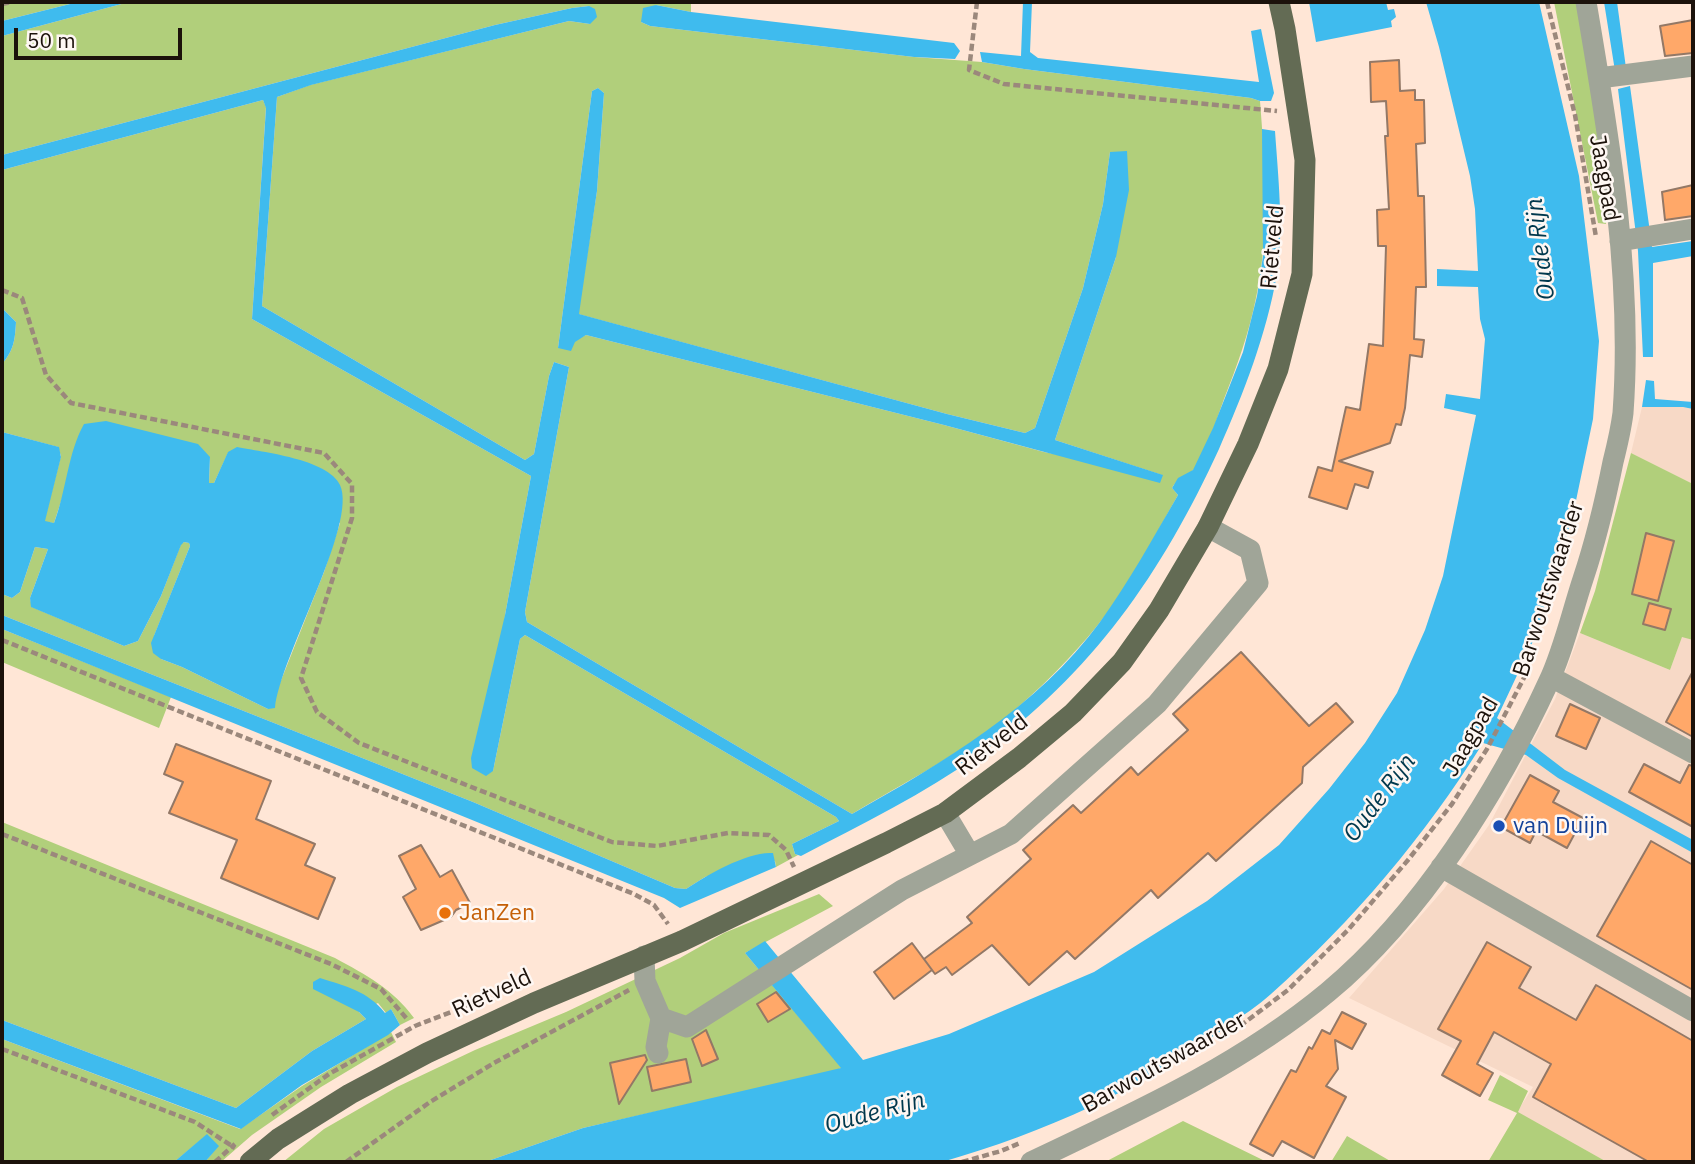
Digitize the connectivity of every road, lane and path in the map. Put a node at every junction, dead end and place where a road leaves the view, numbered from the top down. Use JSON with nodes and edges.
{"nodes":[{"id":1,"x":11,"y":2,"type":"edge"},
{"id":2,"x":977,"y":2,"type":"edge"},
{"id":3,"x":1279,"y":2,"type":"edge"},
{"id":4,"x":1547,"y":2,"type":"edge"},
{"id":5,"x":1586,"y":2,"type":"edge"},
{"id":6,"x":2,"y":4,"type":"edge"},
{"id":7,"x":1693,"y":66,"type":"edge"},
{"id":8,"x":1599,"y":78,"type":"junction"},
{"id":9,"x":1283,"y":109,"type":"dead end"},
{"id":10,"x":1693,"y":229,"type":"edge"},
{"id":11,"x":1626,"y":240,"type":"junction"},
{"id":12,"x":1598,"y":246,"type":"dead end"},
{"id":13,"x":2,"y":290,"type":"edge"},
{"id":14,"x":1208,"y":527,"type":"junction"},
{"id":15,"x":2,"y":640,"type":"edge"},
{"id":16,"x":1528,"y":669,"type":"dead end"},
{"id":17,"x":1551,"y":677,"type":"junction"},
{"id":18,"x":1693,"y":753,"type":"edge"},
{"id":19,"x":944,"y":813,"type":"junction"},
{"id":20,"x":2,"y":834,"type":"edge"},
{"id":21,"x":970,"y":855,"type":"junction"},
{"id":22,"x":1441,"y":867,"type":"junction"},
{"id":23,"x":803,"y":883,"type":"junction"},
{"id":24,"x":662,"y":932,"type":"dead end"},
{"id":25,"x":644,"y":956,"type":"junction"},
{"id":26,"x":645,"y":981,"type":"junction"},
{"id":27,"x":507,"y":990,"type":"dead end"},
{"id":28,"x":1693,"y":1011,"type":"edge"},
{"id":29,"x":661,"y":1018,"type":"junction"},
{"id":30,"x":408,"y":1020,"type":"dead end"},
{"id":31,"x":1234,"y":1031,"type":"dead end"},
{"id":32,"x":2,"y":1049,"type":"edge"},
{"id":33,"x":658,"y":1054,"type":"dead end"},
{"id":34,"x":268,"y":1118,"type":"dead end"},
{"id":35,"x":241,"y":1139,"type":"dead end"},
{"id":36,"x":1026,"y":1140,"type":"dead end"},
{"id":37,"x":232,"y":1146,"type":"junction"},
{"id":38,"x":252,"y":1160,"type":"edge"},
{"id":39,"x":215,"y":1162,"type":"edge"},
{"id":40,"x":346,"y":1162,"type":"edge"},
{"id":41,"x":962,"y":1162,"type":"edge"},
{"id":42,"x":1031,"y":1162,"type":"edge"}],
"edges":[{"from":1,"to":6,"type":"path"},
{"from":2,"to":9,"type":"path"},
{"from":3,"to":14,"type":"main road","name":"Rietveld"},
{"from":4,"to":12,"type":"path","name":"Jaagpad"},
{"from":5,"to":8,"type":"street","name":"Barwoutswaarder"},
{"from":7,"to":8,"type":"street"},
{"from":8,"to":11,"type":"street","name":"Barwoutswaarder"},
{"from":10,"to":11,"type":"street"},
{"from":11,"to":17,"type":"street","name":"Barwoutswaarder"},
{"from":13,"to":23,"type":"path"},
{"from":14,"to":19,"type":"main road","name":"Rietveld"},
{"from":14,"to":21,"type":"street"},
{"from":15,"to":24,"type":"path"},
{"from":16,"to":31,"type":"path","name":"Jaagpad"},
{"from":17,"to":18,"type":"street"},
{"from":17,"to":22,"type":"street","name":"Barwoutswaarder"},
{"from":19,"to":21,"type":"street"},
{"from":19,"to":23,"type":"main road","name":"Rietveld"},
{"from":20,"to":30,"type":"path"},
{"from":21,"to":29,"type":"street"},
{"from":22,"to":28,"type":"street"},
{"from":22,"to":42,"type":"street","name":"Barwoutswaarder"},
{"from":23,"to":25,"type":"main road","name":"Rietveld"},
{"from":25,"to":26,"type":"street"},
{"from":25,"to":38,"type":"main road","name":"Rietveld"},
{"from":26,"to":29,"type":"street"},
{"from":26,"to":40,"type":"path"},
{"from":27,"to":34,"type":"path"},
{"from":29,"to":33,"type":"street"},
{"from":32,"to":37,"type":"path"},
{"from":35,"to":37,"type":"path"},
{"from":36,"to":41,"type":"path"},
{"from":37,"to":38,"type":"path"},
{"from":37,"to":39,"type":"path"}]}
